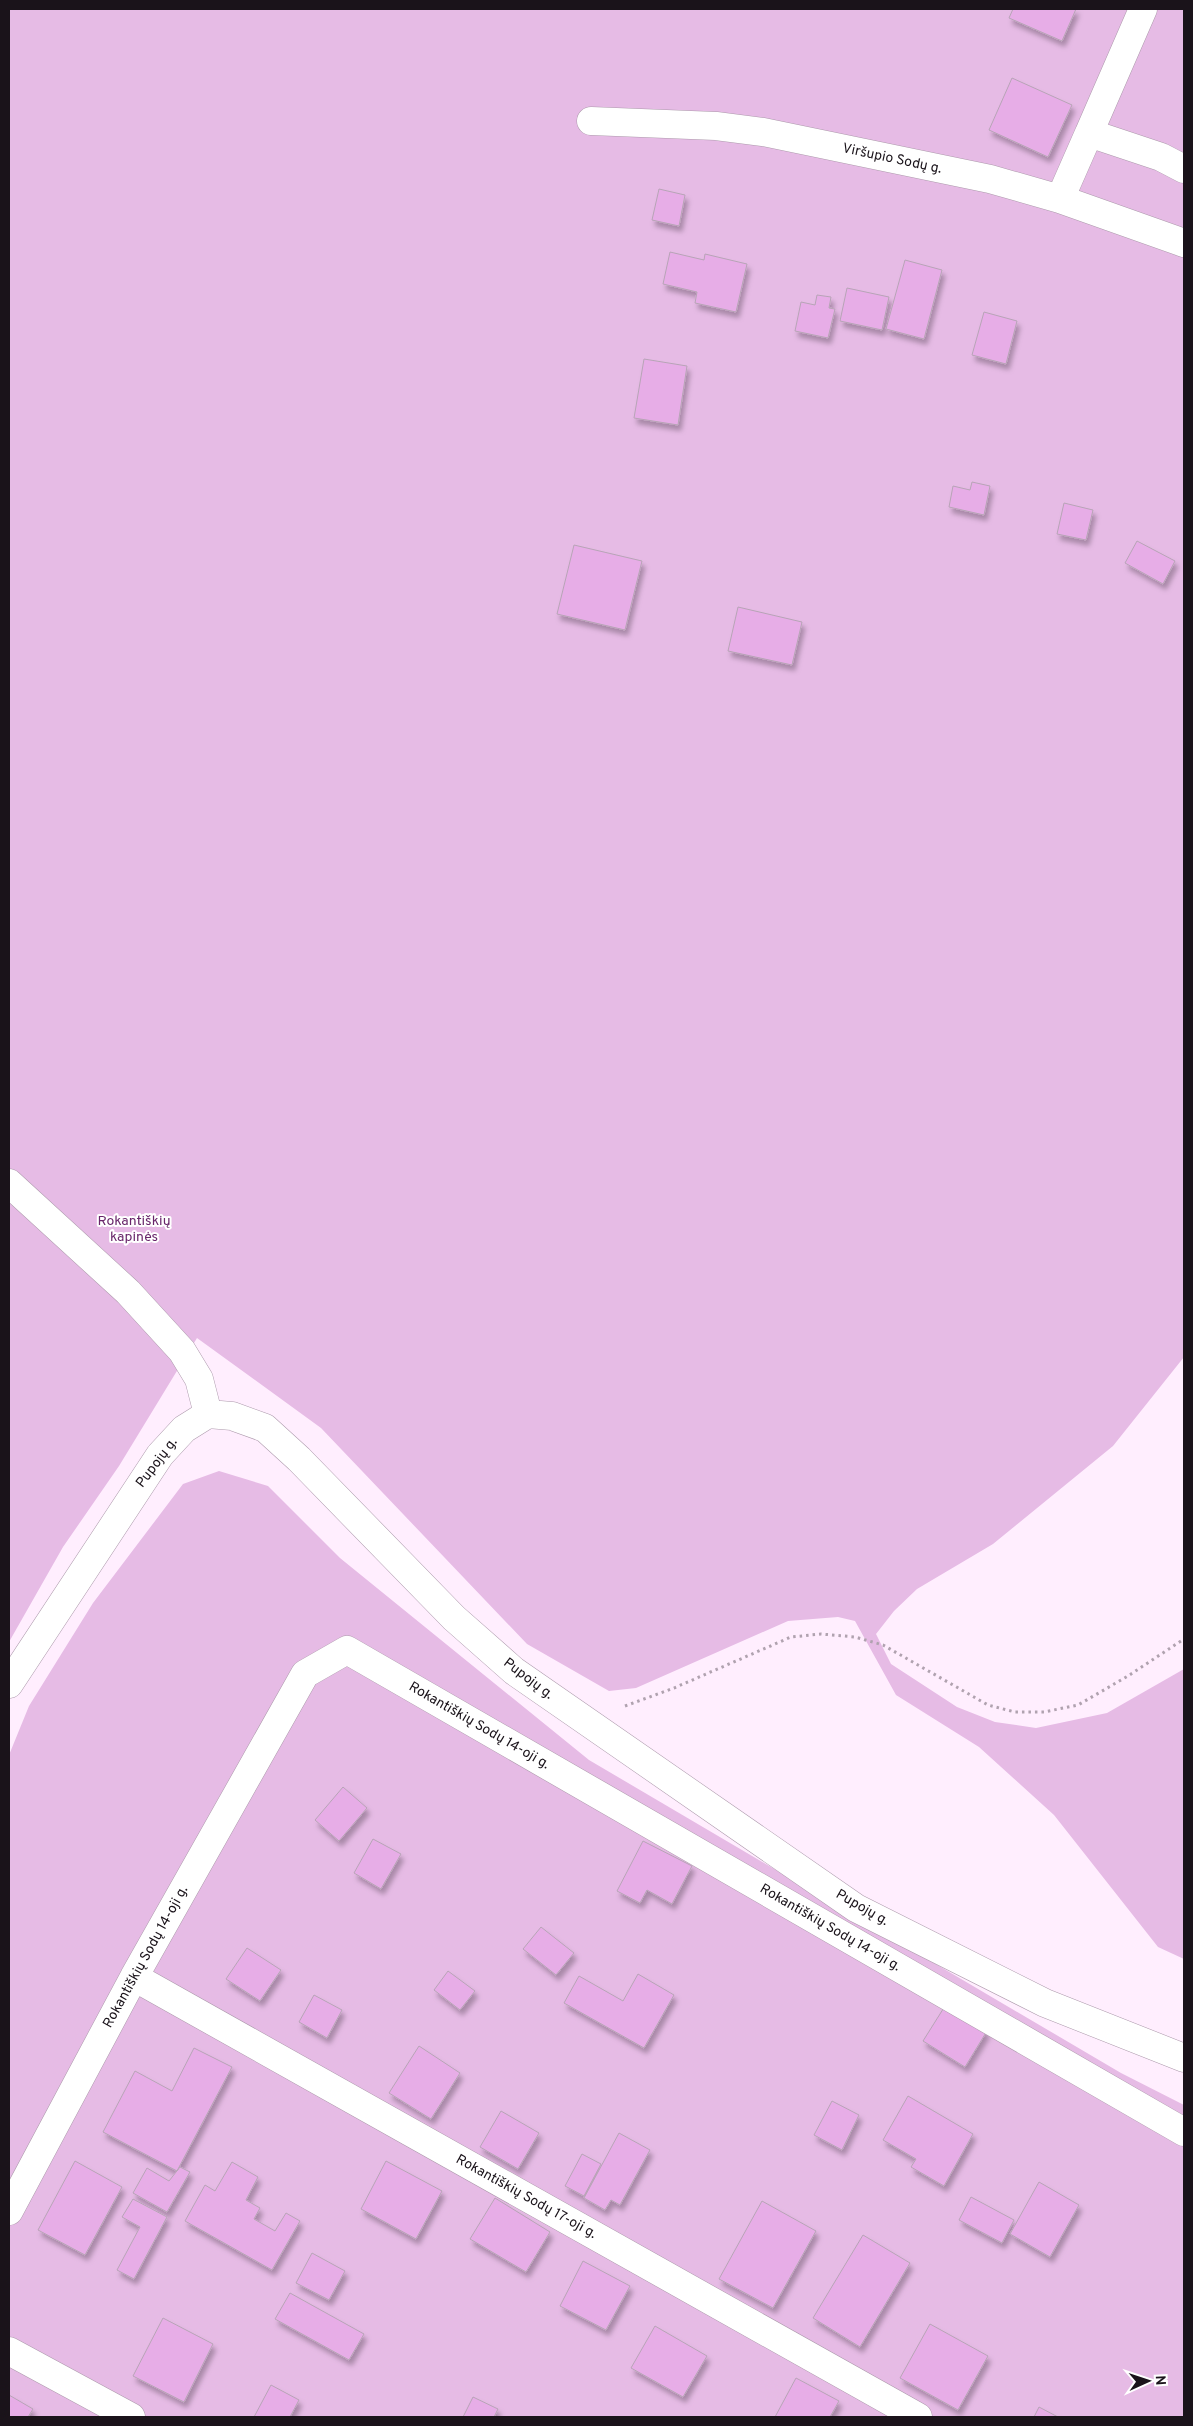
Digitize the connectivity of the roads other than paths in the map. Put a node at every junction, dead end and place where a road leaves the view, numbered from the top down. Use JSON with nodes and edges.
{"nodes":[{"id":1,"x":1143,"y":9,"type":"edge"},
{"id":2,"x":590,"y":121,"type":"dead end"},
{"id":3,"x":1089,"y":132,"type":"junction"},
{"id":4,"x":1184,"y":170,"type":"edge"},
{"id":5,"x":1060,"y":199,"type":"junction"},
{"id":6,"x":1184,"y":242,"type":"edge"},
{"id":7,"x":9,"y":1183,"type":"edge"},
{"id":8,"x":208,"y":1414,"type":"junction"},
{"id":9,"x":9,"y":1684,"type":"edge"},
{"id":10,"x":134,"y":1977,"type":"junction"},
{"id":11,"x":1184,"y":2058,"type":"edge"},
{"id":12,"x":1184,"y":2132,"type":"edge"},
{"id":13,"x":9,"y":2211,"type":"edge"},
{"id":14,"x":9,"y":2351,"type":"edge"},
{"id":15,"x":131,"y":2417,"type":"edge"},
{"id":16,"x":918,"y":2417,"type":"edge"}],
"edges":[{"from":1,"to":3,"type":"street"},
{"from":2,"to":5,"type":"street","name":"Viršupio Sodų g."},
{"from":3,"to":4,"type":"street"},
{"from":3,"to":5,"type":"street"},
{"from":5,"to":6,"type":"street","name":"Viršupio Sodų g."},
{"from":7,"to":8,"type":"street"},
{"from":8,"to":9,"type":"street","name":"Pupojų g."},
{"from":8,"to":11,"type":"street","name":"Pupojų g."},
{"from":10,"to":12,"type":"street","name":"Rokantiškių Sodų 14-oji g."},
{"from":10,"to":13,"type":"street","name":"Rokantiškių Sodų 14-oji g."},
{"from":10,"to":16,"type":"street","name":"Rokantiškių Sodų 17-oji g."},
{"from":14,"to":15,"type":"street"}]}
